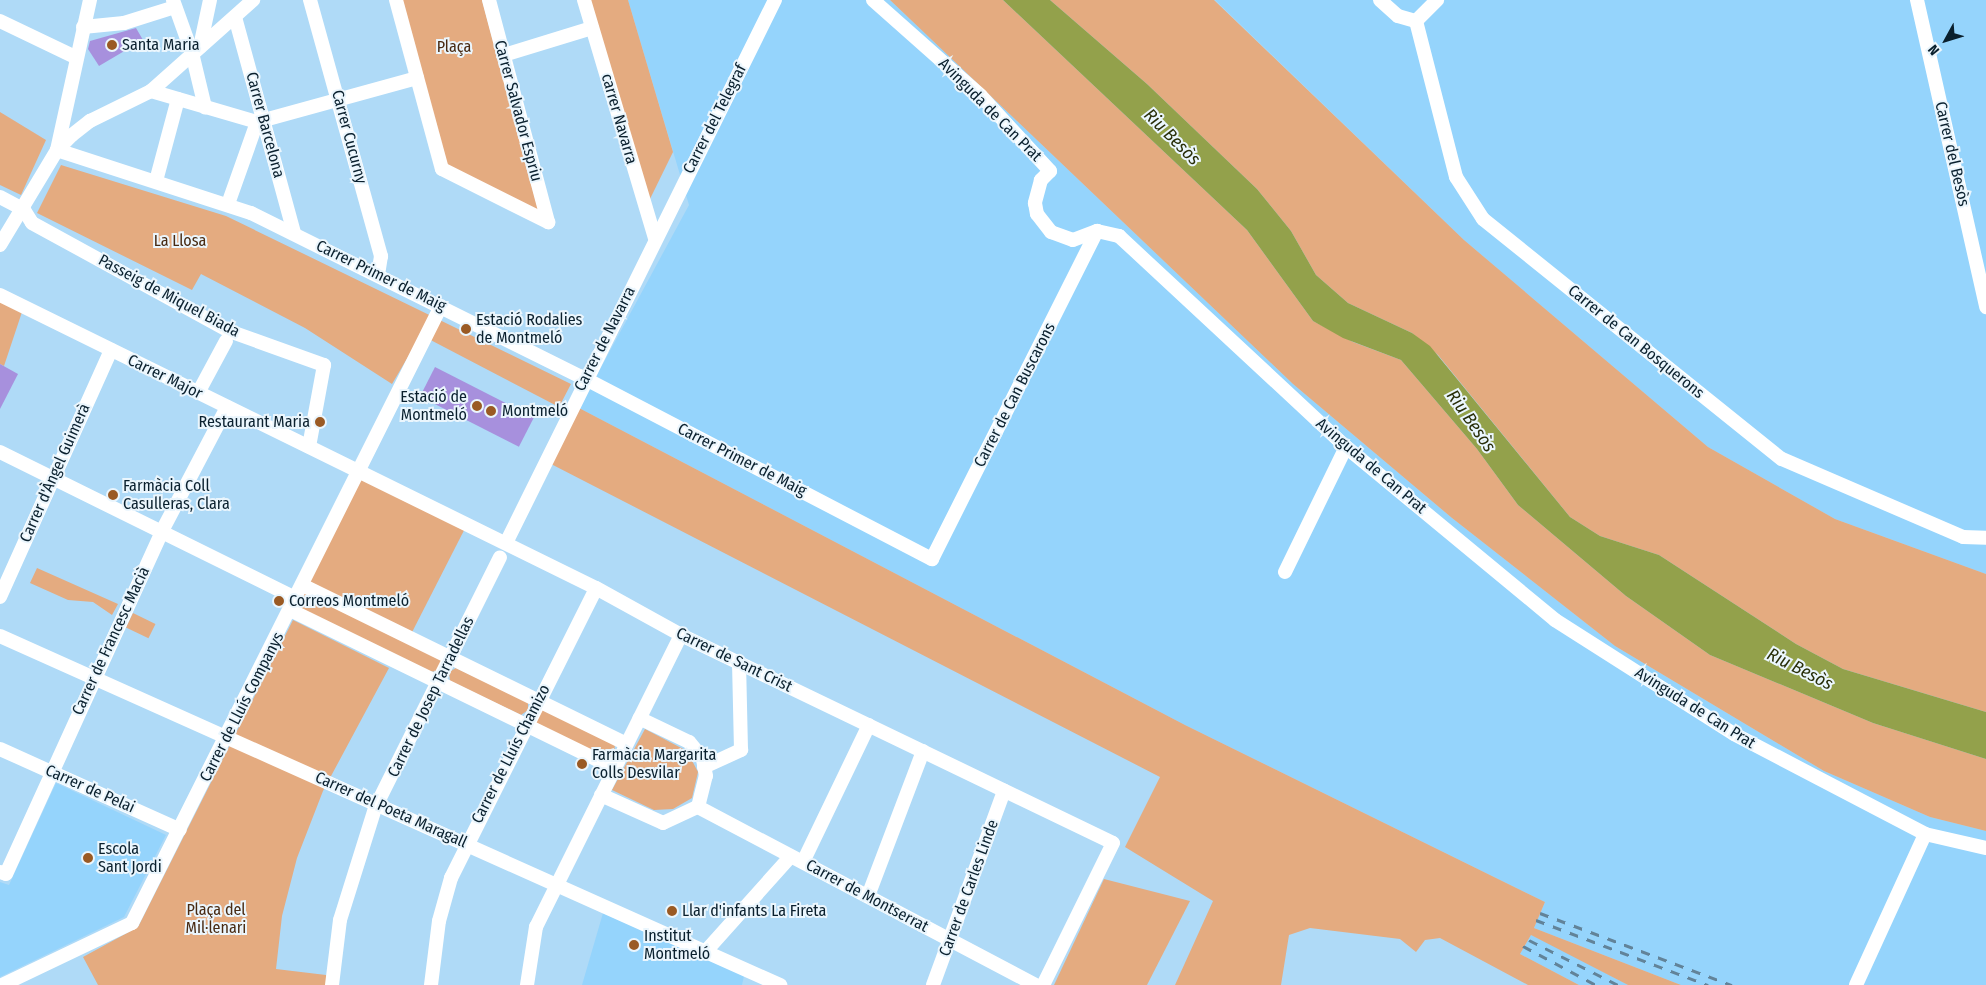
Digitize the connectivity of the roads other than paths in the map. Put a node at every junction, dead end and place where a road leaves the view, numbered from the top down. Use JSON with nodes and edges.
{"nodes":[{"id":1,"x":90,"y":0,"type":"edge"},
{"id":2,"x":210,"y":0,"type":"edge"},
{"id":3,"x":253,"y":0,"type":"edge"},
{"id":4,"x":310,"y":0,"type":"edge"},
{"id":5,"x":396,"y":0,"type":"edge"},
{"id":6,"x":489,"y":0,"type":"edge"},
{"id":7,"x":584,"y":0,"type":"edge"},
{"id":8,"x":775,"y":0,"type":"edge"},
{"id":9,"x":873,"y":0,"type":"edge"},
{"id":10,"x":1380,"y":0,"type":"edge"},
{"id":11,"x":1437,"y":0,"type":"edge"},
{"id":12,"x":1917,"y":0,"type":"edge"},
{"id":13,"x":174,"y":3,"type":"edge"},
{"id":14,"x":235,"y":17,"type":"junction"},
{"id":15,"x":0,"y":21,"type":"edge"},
{"id":16,"x":1416,"y":21,"type":"junction"},
{"id":17,"x":82,"y":27,"type":"junction"},
{"id":18,"x":592,"y":28,"type":"junction"},
{"id":19,"x":196,"y":50,"type":"junction"},
{"id":20,"x":504,"y":55,"type":"junction"},
{"id":21,"x":75,"y":57,"type":"junction"},
{"id":22,"x":417,"y":78,"type":"junction"},
{"id":23,"x":151,"y":91,"type":"junction"},
{"id":24,"x":178,"y":99,"type":"junction"},
{"id":25,"x":340,"y":100,"type":"junction"},
{"id":26,"x":205,"y":107,"type":"junction"},
{"id":27,"x":64,"y":115,"type":"junction"},
{"id":28,"x":260,"y":121,"type":"junction"},
{"id":29,"x":82,"y":125,"type":"junction"},
{"id":30,"x":57,"y":150,"type":"junction"},
{"id":31,"x":156,"y":180,"type":"junction"},
{"id":32,"x":0,"y":197,"type":"edge"},
{"id":33,"x":228,"y":204,"type":"junction"},
{"id":34,"x":24,"y":210,"type":"junction"},
{"id":35,"x":1098,"y":231,"type":"junction"},
{"id":36,"x":294,"y":233,"type":"junction"},
{"id":37,"x":655,"y":238,"type":"junction"},
{"id":38,"x":0,"y":245,"type":"edge"},
{"id":39,"x":378,"y":275,"type":"junction"},
{"id":40,"x":1984,"y":285,"type":"edge"},
{"id":41,"x":0,"y":295,"type":"edge"},
{"id":42,"x":441,"y":306,"type":"junction"},
{"id":43,"x":1986,"y":308,"type":"edge"},
{"id":44,"x":228,"y":336,"type":"junction"},
{"id":45,"x":111,"y":350,"type":"junction"},
{"id":46,"x":584,"y":379,"type":"junction"},
{"id":47,"x":198,"y":392,"type":"junction"},
{"id":48,"x":227,"y":407,"type":"junction"},
{"id":49,"x":1346,"y":446,"type":"junction"},
{"id":50,"x":309,"y":448,"type":"junction"},
{"id":51,"x":0,"y":452,"type":"edge"},
{"id":52,"x":358,"y":470,"type":"junction"},
{"id":53,"x":53,"y":479,"type":"junction"},
{"id":54,"x":162,"y":531,"type":"junction"},
{"id":55,"x":1986,"y":538,"type":"edge"},
{"id":56,"x":506,"y":543,"type":"junction"},
{"id":57,"x":500,"y":557,"type":"dead end"},
{"id":58,"x":932,"y":559,"type":"joint"},
{"id":59,"x":1285,"y":572,"type":"dead end"},
{"id":60,"x":596,"y":588,"type":"junction"},
{"id":61,"x":0,"y":597,"type":"edge"},
{"id":62,"x":296,"y":598,"type":"junction"},
{"id":63,"x":681,"y":634,"type":"junction"},
{"id":64,"x":0,"y":636,"type":"edge"},
{"id":65,"x":450,"y":657,"type":"junction"},
{"id":66,"x":740,"y":663,"type":"junction"},
{"id":67,"x":95,"y":678,"type":"junction"},
{"id":68,"x":438,"y":683,"type":"junction"},
{"id":69,"x":539,"y":700,"type":"junction"},
{"id":70,"x":639,"y":718,"type":"junction"},
{"id":71,"x":869,"y":725,"type":"junction"},
{"id":72,"x":526,"y":726,"type":"junction"},
{"id":73,"x":227,"y":736,"type":"junction"},
{"id":74,"x":626,"y":744,"type":"junction"},
{"id":75,"x":0,"y":748,"type":"edge"},
{"id":76,"x":923,"y":751,"type":"junction"},
{"id":77,"x":704,"y":767,"type":"junction"},
{"id":78,"x":614,"y":768,"type":"junction"},
{"id":79,"x":52,"y":772,"type":"junction"},
{"id":80,"x":1004,"y":791,"type":"junction"},
{"id":81,"x":600,"y":795,"type":"junction"},
{"id":82,"x":378,"y":804,"type":"junction"},
{"id":83,"x":698,"y":807,"type":"junction"},
{"id":84,"x":180,"y":830,"type":"junction"},
{"id":85,"x":1925,"y":834,"type":"junction"},
{"id":86,"x":466,"y":844,"type":"junction"},
{"id":87,"x":1986,"y":848,"type":"edge"},
{"id":88,"x":797,"y":859,"type":"junction"},
{"id":89,"x":0,"y":872,"type":"edge"},
{"id":90,"x":556,"y":884,"type":"junction"},
{"id":91,"x":868,"y":896,"type":"junction"},
{"id":92,"x":950,"y":940,"type":"junction"},
{"id":93,"x":706,"y":952,"type":"junction"},
{"id":94,"x":2,"y":985,"type":"edge"},
{"id":95,"x":332,"y":985,"type":"edge"},
{"id":96,"x":431,"y":985,"type":"edge"},
{"id":97,"x":527,"y":985,"type":"edge"},
{"id":98,"x":780,"y":985,"type":"edge"},
{"id":99,"x":933,"y":985,"type":"edge"},
{"id":100,"x":1036,"y":985,"type":"edge"},
{"id":101,"x":1043,"y":985,"type":"edge"},
{"id":102,"x":1856,"y":985,"type":"edge"}],
"edges":[{"from":1,"to":17,"type":"street"},
{"from":2,"to":19,"type":"street"},
{"from":3,"to":14,"type":"street"},
{"from":4,"to":25,"type":"street","name":"Carrer Cucurny"},
{"from":5,"to":22,"type":"street"},
{"from":6,"to":20,"type":"street","name":"Carrer Salvador Espriu"},
{"from":7,"to":18,"type":"street","name":"carrer Navarra"},
{"from":8,"to":37,"type":"street","name":"Carrer del Telegraf"},
{"from":9,"to":35,"type":"street","name":"Avinguda de Can Prat"},
{"from":10,"to":16,"type":"street"},
{"from":11,"to":16,"type":"street"},
{"from":12,"to":40,"type":"street","name":"Carrer del Besòs"},
{"from":13,"to":17,"type":"street"},
{"from":13,"to":19,"type":"street"},
{"from":14,"to":19,"type":"street"},
{"from":14,"to":28,"type":"street","name":"Carrer Barcelona"},
{"from":15,"to":21,"type":"street"},
{"from":16,"to":55,"type":"street","name":"Carrer de Can Bosquerons"},
{"from":17,"to":21,"type":"street"},
{"from":18,"to":20,"type":"street"},
{"from":18,"to":37,"type":"street","name":"carrer Navarra"},
{"from":19,"to":23,"type":"street"},
{"from":19,"to":26,"type":"street"},
{"from":20,"to":22,"type":"street","name":"Carrer Salvador Espriu"},
{"from":21,"to":27,"type":"street"},
{"from":22,"to":25,"type":"street"},
{"from":23,"to":24,"type":"street"},
{"from":23,"to":29,"type":"street"},
{"from":24,"to":26,"type":"street"},
{"from":24,"to":31,"type":"street"},
{"from":25,"to":28,"type":"street"},
{"from":25,"to":39,"type":"street","name":"Carrer Cucurny"},
{"from":26,"to":28,"type":"street"},
{"from":27,"to":29,"type":"street"},
{"from":27,"to":30,"type":"street"},
{"from":28,"to":33,"type":"street"},
{"from":28,"to":36,"type":"street","name":"Carrer Barcelona"},
{"from":29,"to":30,"type":"street"},
{"from":30,"to":31,"type":"street","name":"Carrer Primer de Maig"},
{"from":30,"to":34,"type":"street"},
{"from":31,"to":33,"type":"street","name":"Carrer Primer de Maig"},
{"from":32,"to":34,"type":"street","name":"Passeig de Miquel Biada"},
{"from":33,"to":36,"type":"street","name":"Carrer Primer de Maig"},
{"from":34,"to":38,"type":"street"},
{"from":34,"to":44,"type":"street","name":"Passeig de Miquel Biada"},
{"from":35,"to":49,"type":"street","name":"Avinguda de Can Prat"},
{"from":35,"to":58,"type":"street","name":"Carrer de Can Buscarons"},
{"from":36,"to":39,"type":"street","name":"Carrer Primer de Maig"},
{"from":37,"to":46,"type":"street","name":"Carrer de Navarra"},
{"from":39,"to":42,"type":"street","name":"Carrer Primer de Maig"},
{"from":40,"to":43,"type":"street","name":"Carrer del Besòs"},
{"from":41,"to":45,"type":"street","name":"Carrer Major"},
{"from":42,"to":46,"type":"street","name":"Carrer Primer de Maig"},
{"from":42,"to":52,"type":"street","name":"Carrer de Lluís Companys"},
{"from":44,"to":47,"type":"street"},
{"from":44,"to":50,"type":"street","name":"Passeig de Miquel Biada"},
{"from":45,"to":47,"type":"street","name":"Carrer Major"},
{"from":45,"to":53,"type":"street","name":"Carrer d'Àngel Guimerà"},
{"from":46,"to":56,"type":"street","name":"Carrer de Navarra"},
{"from":46,"to":58,"type":"street","name":"Carrer Primer de Maig"},
{"from":47,"to":48,"type":"street","name":"Carrer Major"},
{"from":48,"to":50,"type":"street","name":"Carrer Major"},
{"from":48,"to":54,"type":"street","name":"Carrer de Francesc Macià"},
{"from":49,"to":59,"type":"street"},
{"from":49,"to":85,"type":"street","name":"Avinguda de Can Prat"},
{"from":50,"to":52,"type":"street","name":"Carrer Major"},
{"from":51,"to":53,"type":"street"},
{"from":52,"to":56,"type":"street","name":"Carrer de Sant Crist"},
{"from":52,"to":62,"type":"street","name":"Carrer de Lluís Companys"},
{"from":53,"to":54,"type":"street"},
{"from":53,"to":61,"type":"street","name":"Carrer d'Àngel Guimerà"},
{"from":54,"to":62,"type":"street"},
{"from":54,"to":67,"type":"street","name":"Carrer de Francesc Macià"},
{"from":56,"to":60,"type":"street","name":"Carrer de Sant Crist"},
{"from":57,"to":65,"type":"street","name":"Carrer de Josep Tarradellas"},
{"from":60,"to":63,"type":"street","name":"Carrer de Sant Crist"},
{"from":60,"to":69,"type":"street","name":"Carrer de Lluís Chamizo"},
{"from":62,"to":65,"type":"street"},
{"from":62,"to":68,"type":"street"},
{"from":62,"to":73,"type":"street","name":"Carrer de Lluís Companys"},
{"from":63,"to":66,"type":"street","name":"Carrer de Sant Crist"},
{"from":63,"to":70,"type":"street"},
{"from":64,"to":67,"type":"street","name":"Carrer del Poeta Maragall"},
{"from":65,"to":68,"type":"street","name":"Carrer de Josep Tarradellas"},
{"from":65,"to":69,"type":"street"},
{"from":66,"to":71,"type":"street","name":"Carrer de Sant Crist"},
{"from":66,"to":77,"type":"street"},
{"from":67,"to":73,"type":"street","name":"Carrer del Poeta Maragall"},
{"from":67,"to":79,"type":"street","name":"Carrer de Francesc Macià"},
{"from":68,"to":72,"type":"street"},
{"from":68,"to":82,"type":"street","name":"Carrer de Josep Tarradellas"},
{"from":69,"to":72,"type":"street","name":"Carrer de Lluís Chamizo"},
{"from":69,"to":74,"type":"street"},
{"from":70,"to":74,"type":"street"},
{"from":70,"to":77,"type":"street"},
{"from":71,"to":76,"type":"street","name":"Carrer de Sant Crist"},
{"from":71,"to":88,"type":"street"},
{"from":72,"to":78,"type":"street"},
{"from":72,"to":86,"type":"street","name":"Carrer de Lluís Chamizo"},
{"from":73,"to":82,"type":"street","name":"Carrer del Poeta Maragall"},
{"from":73,"to":84,"type":"street","name":"Carrer de Lluís Companys"},
{"from":74,"to":78,"type":"street"},
{"from":75,"to":79,"type":"street","name":"Carrer de Pelai"},
{"from":76,"to":80,"type":"street","name":"Carrer de Sant Crist"},
{"from":76,"to":91,"type":"street"},
{"from":77,"to":83,"type":"street"},
{"from":78,"to":81,"type":"street"},
{"from":79,"to":84,"type":"street","name":"Carrer de Pelai"},
{"from":79,"to":89,"type":"street","name":"Carrer de Francesc Macià"},
{"from":80,"to":92,"type":"street","name":"Carrer de Carles Linde"},
{"from":80,"to":101,"type":"street","name":"Carrer de Sant Crist"},
{"from":81,"to":83,"type":"street"},
{"from":81,"to":90,"type":"street"},
{"from":82,"to":86,"type":"street","name":"Carrer del Poeta Maragall"},
{"from":82,"to":95,"type":"street","name":"Carrer de Josep Tarradellas"},
{"from":83,"to":88,"type":"street","name":"Carrer de Montserrat"},
{"from":84,"to":94,"type":"street","name":"Carrer de Lluís Companys"},
{"from":85,"to":87,"type":"street","name":"Avinguda de Can Prat"},
{"from":85,"to":102,"type":"street"},
{"from":86,"to":90,"type":"street","name":"Carrer del Poeta Maragall"},
{"from":86,"to":96,"type":"street","name":"Carrer de Lluís Chamizo"},
{"from":88,"to":91,"type":"street","name":"Carrer de Montserrat"},
{"from":88,"to":93,"type":"street"},
{"from":90,"to":93,"type":"street","name":"Carrer del Poeta Maragall"},
{"from":90,"to":97,"type":"street"},
{"from":91,"to":92,"type":"street","name":"Carrer de Montserrat"},
{"from":92,"to":99,"type":"street","name":"Carrer de Carles Linde"},
{"from":92,"to":100,"type":"street","name":"Carrer de Montserrat"},
{"from":93,"to":98,"type":"street","name":"Carrer del Poeta Maragall"}]}
